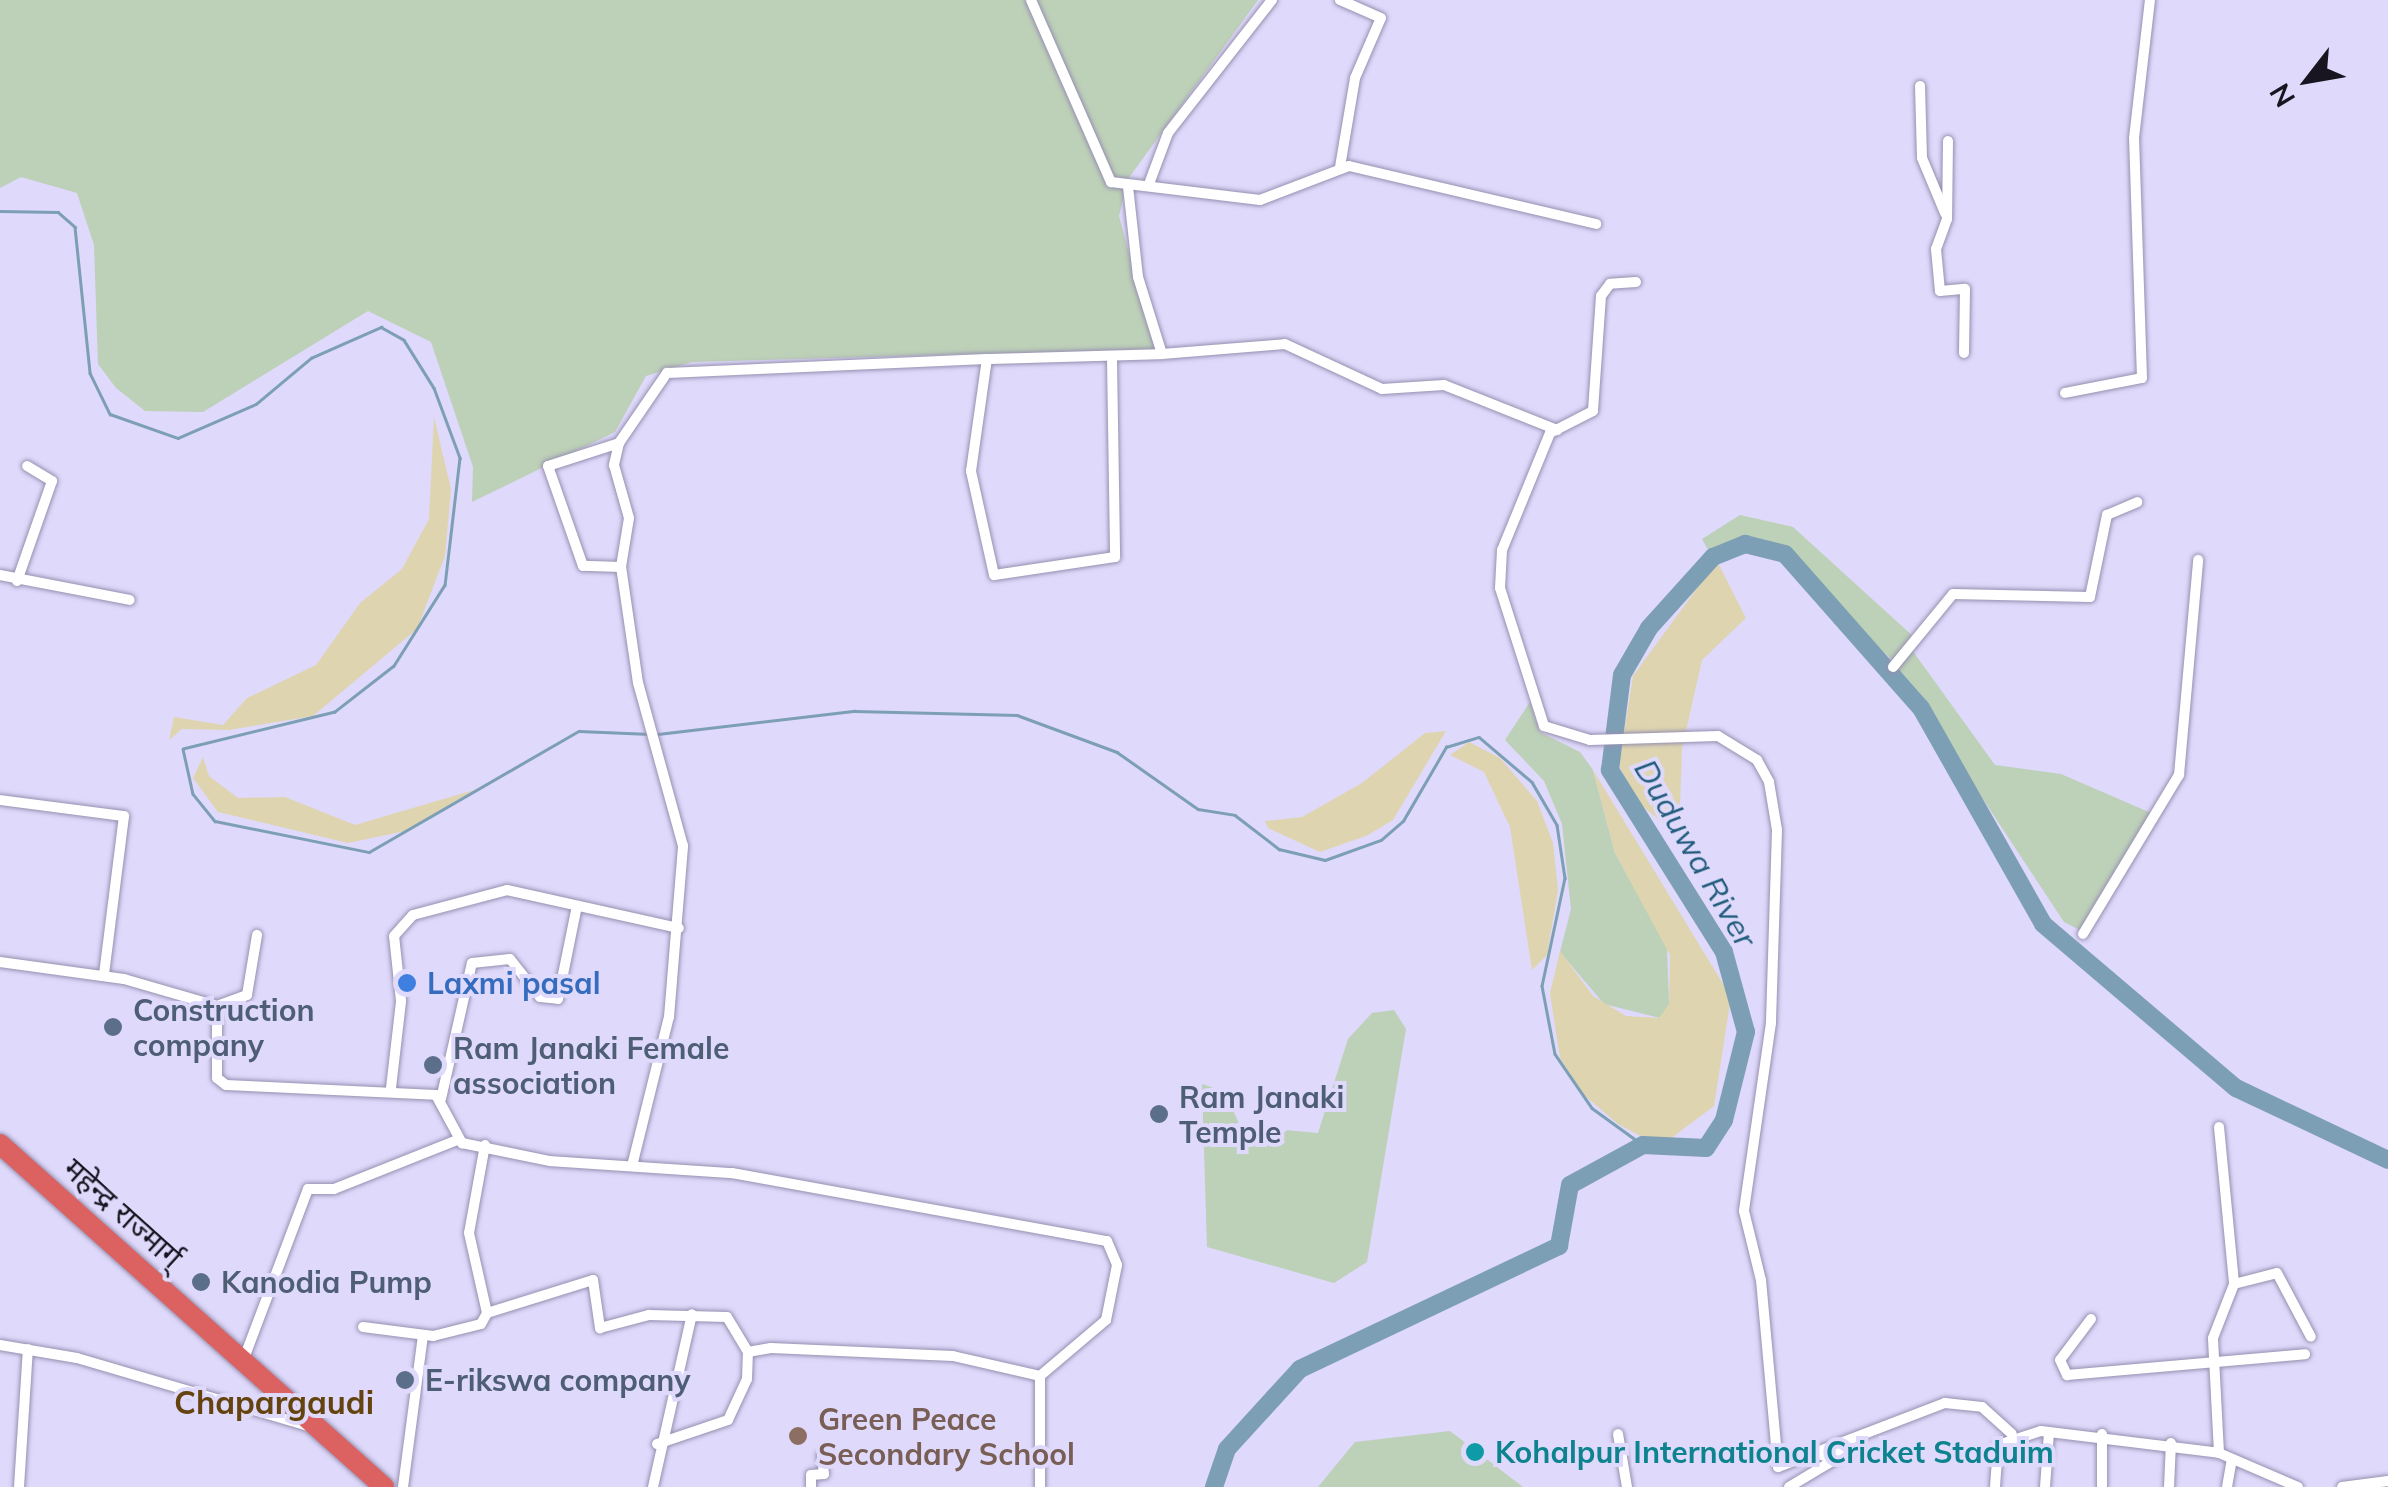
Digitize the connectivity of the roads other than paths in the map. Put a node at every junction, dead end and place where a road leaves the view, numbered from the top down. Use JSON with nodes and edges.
{"nodes":[{"id":1,"x":1031,"y":0,"type":"edge"},
{"id":2,"x":1272,"y":0,"type":"edge"},
{"id":3,"x":1340,"y":0,"type":"edge"},
{"id":4,"x":2150,"y":0,"type":"edge"},
{"id":5,"x":1920,"y":86,"type":"dead end"},
{"id":6,"x":1948,"y":142,"type":"dead end"},
{"id":7,"x":1340,"y":167,"type":"junction"},
{"id":8,"x":1149,"y":184,"type":"junction"},
{"id":9,"x":1128,"y":186,"type":"junction"},
{"id":10,"x":1947,"y":218,"type":"junction"},
{"id":11,"x":1596,"y":224,"type":"dead end"},
{"id":12,"x":1636,"y":282,"type":"dead end"},
{"id":13,"x":1964,"y":353,"type":"dead end"},
{"id":14,"x":1162,"y":354,"type":"junction"},
{"id":15,"x":987,"y":359,"type":"junction"},
{"id":16,"x":1112,"y":359,"type":"junction"},
{"id":17,"x":2065,"y":392,"type":"dead end"},
{"id":18,"x":1557,"y":430,"type":"junction"},
{"id":19,"x":618,"y":443,"type":"junction"},
{"id":20,"x":27,"y":466,"type":"dead end"},
{"id":21,"x":2137,"y":502,"type":"dead end"},
{"id":22,"x":40,"y":520,"type":"junction"},
{"id":23,"x":54,"y":522,"type":"dead end"},
{"id":24,"x":2198,"y":560,"type":"dead end"},
{"id":25,"x":621,"y":567,"type":"junction"},
{"id":26,"x":0,"y":575,"type":"edge"},
{"id":27,"x":17,"y":581,"type":"junction"},
{"id":28,"x":130,"y":600,"type":"dead end"},
{"id":29,"x":1892,"y":668,"type":"dead end"},
{"id":30,"x":0,"y":800,"type":"edge"},
{"id":31,"x":577,"y":906,"type":"junction"},
{"id":32,"x":679,"y":928,"type":"junction"},
{"id":33,"x":2083,"y":934,"type":"dead end"},
{"id":34,"x":257,"y":936,"type":"dead end"},
{"id":35,"x":0,"y":962,"type":"edge"},
{"id":36,"x":104,"y":976,"type":"junction"},
{"id":37,"x":217,"y":1006,"type":"junction"},
{"id":38,"x":390,"y":1088,"type":"junction"},
{"id":39,"x":441,"y":1099,"type":"junction"},
{"id":40,"x":2219,"y":1127,"type":"dead end"},
{"id":41,"x":456,"y":1140,"type":"junction"},
{"id":42,"x":0,"y":1144,"type":"edge"},
{"id":43,"x":485,"y":1145,"type":"junction"},
{"id":44,"x":633,"y":1162,"type":"junction"},
{"id":45,"x":2234,"y":1284,"type":"junction"},
{"id":46,"x":488,"y":1313,"type":"junction"},
{"id":47,"x":692,"y":1314,"type":"junction"},
{"id":48,"x":2091,"y":1319,"type":"dead end"},
{"id":49,"x":363,"y":1327,"type":"dead end"},
{"id":50,"x":423,"y":1334,"type":"junction"},
{"id":51,"x":2311,"y":1337,"type":"dead end"},
{"id":52,"x":0,"y":1346,"type":"edge"},
{"id":53,"x":28,"y":1349,"type":"junction"},
{"id":54,"x":748,"y":1352,"type":"junction"},
{"id":55,"x":2305,"y":1354,"type":"dead end"},
{"id":56,"x":242,"y":1362,"type":"junction"},
{"id":57,"x":2218,"y":1362,"type":"junction"},
{"id":58,"x":1040,"y":1376,"type":"junction"},
{"id":59,"x":318,"y":1429,"type":"junction"},
{"id":60,"x":2048,"y":1432,"type":"junction"},
{"id":61,"x":1618,"y":1434,"type":"dead end"},
{"id":62,"x":2012,"y":1434,"type":"junction"},
{"id":63,"x":2102,"y":1434,"type":"junction"},
{"id":64,"x":2172,"y":1442,"type":"junction"},
{"id":65,"x":657,"y":1444,"type":"junction"},
{"id":66,"x":2219,"y":1452,"type":"junction"},
{"id":67,"x":822,"y":1455,"type":"dead end"},
{"id":68,"x":2232,"y":1459,"type":"junction"},
{"id":69,"x":1778,"y":1467,"type":"junction"},
{"id":70,"x":2388,"y":1480,"type":"edge"},
{"id":71,"x":19,"y":1487,"type":"edge"},
{"id":72,"x":383,"y":1487,"type":"edge"},
{"id":73,"x":402,"y":1487,"type":"edge"},
{"id":74,"x":653,"y":1487,"type":"edge"},
{"id":75,"x":812,"y":1487,"type":"edge"},
{"id":76,"x":1040,"y":1487,"type":"edge"},
{"id":77,"x":1628,"y":1487,"type":"edge"},
{"id":78,"x":1790,"y":1487,"type":"edge"},
{"id":79,"x":1995,"y":1487,"type":"edge"},
{"id":80,"x":2045,"y":1487,"type":"edge"},
{"id":81,"x":2102,"y":1487,"type":"edge"},
{"id":82,"x":2170,"y":1487,"type":"edge"},
{"id":83,"x":2227,"y":1487,"type":"edge"},
{"id":84,"x":2298,"y":1487,"type":"edge"},
{"id":85,"x":2342,"y":1487,"type":"edge"}],
"edges":[{"from":1,"to":9,"type":"street"},
{"from":2,"to":8,"type":"street"},
{"from":3,"to":7,"type":"street"},
{"from":4,"to":17,"type":"street"},
{"from":5,"to":10,"type":"street"},
{"from":6,"to":10,"type":"street"},
{"from":7,"to":8,"type":"street"},
{"from":7,"to":11,"type":"street"},
{"from":8,"to":9,"type":"street"},
{"from":9,"to":14,"type":"street"},
{"from":10,"to":13,"type":"street"},
{"from":12,"to":18,"type":"street"},
{"from":14,"to":16,"type":"street"},
{"from":14,"to":18,"type":"street"},
{"from":15,"to":16,"type":"street"},
{"from":15,"to":16,"type":"street"},
{"from":15,"to":19,"type":"street"},
{"from":18,"to":69,"type":"street"},
{"from":19,"to":25,"type":"street"},
{"from":19,"to":25,"type":"street"},
{"from":20,"to":22,"type":"street"},
{"from":21,"to":29,"type":"street"},
{"from":22,"to":23,"type":"street"},
{"from":22,"to":27,"type":"street"},
{"from":24,"to":33,"type":"street"},
{"from":25,"to":32,"type":"street"},
{"from":26,"to":27,"type":"street"},
{"from":27,"to":28,"type":"street"},
{"from":30,"to":36,"type":"street"},
{"from":31,"to":32,"type":"street"},
{"from":31,"to":38,"type":"street"},
{"from":31,"to":39,"type":"street"},
{"from":32,"to":44,"type":"street"},
{"from":34,"to":37,"type":"street"},
{"from":35,"to":36,"type":"street"},
{"from":36,"to":37,"type":"street"},
{"from":37,"to":38,"type":"street"},
{"from":38,"to":39,"type":"street"},
{"from":39,"to":41,"type":"street"},
{"from":40,"to":45,"type":"street"},
{"from":41,"to":43,"type":"street"},
{"from":41,"to":56,"type":"street"},
{"from":42,"to":56,"type":"highway","name":"महेन्द्र राज्मार्ग्"},
{"from":43,"to":44,"type":"street"},
{"from":43,"to":46,"type":"street"},
{"from":44,"to":58,"type":"street"},
{"from":45,"to":51,"type":"street"},
{"from":45,"to":57,"type":"street"},
{"from":46,"to":47,"type":"street"},
{"from":46,"to":50,"type":"street"},
{"from":47,"to":54,"type":"street"},
{"from":47,"to":65,"type":"street"},
{"from":48,"to":57,"type":"street"},
{"from":49,"to":50,"type":"street"},
{"from":50,"to":73,"type":"street"},
{"from":52,"to":53,"type":"street"},
{"from":53,"to":59,"type":"street"},
{"from":53,"to":71,"type":"street"},
{"from":54,"to":58,"type":"street"},
{"from":54,"to":65,"type":"street"},
{"from":55,"to":57,"type":"street"},
{"from":56,"to":59,"type":"highway","name":"महेन्द्र राज्मार्ग्"},
{"from":57,"to":66,"type":"street"},
{"from":58,"to":76,"type":"street"},
{"from":59,"to":72,"type":"highway","name":"महेन्द्र राज्मार्ग्"},
{"from":60,"to":62,"type":"street"},
{"from":60,"to":63,"type":"street"},
{"from":60,"to":80,"type":"street"},
{"from":61,"to":77,"type":"street"},
{"from":62,"to":69,"type":"street"},
{"from":62,"to":79,"type":"street"},
{"from":63,"to":64,"type":"street"},
{"from":63,"to":81,"type":"street"},
{"from":64,"to":66,"type":"street"},
{"from":64,"to":82,"type":"street"},
{"from":65,"to":74,"type":"street"},
{"from":66,"to":68,"type":"street"},
{"from":67,"to":75,"type":"street"},
{"from":68,"to":83,"type":"street"},
{"from":68,"to":84,"type":"street"},
{"from":69,"to":78,"type":"street"},
{"from":70,"to":85,"type":"street"}]}
